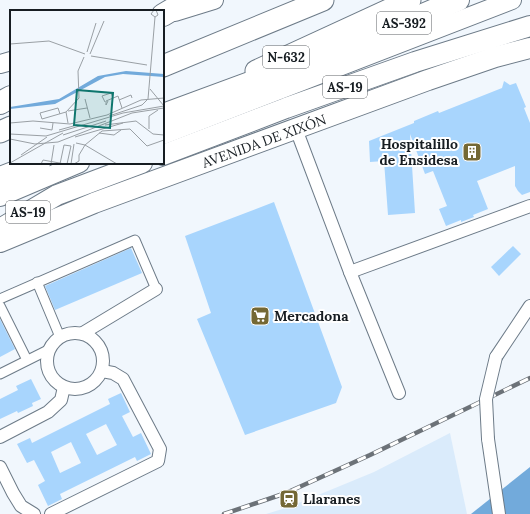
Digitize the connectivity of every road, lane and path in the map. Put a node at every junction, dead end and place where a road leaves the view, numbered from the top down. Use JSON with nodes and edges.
{"nodes":[{"id":1,"x":188,"y":0,"type":"edge"},
{"id":2,"x":214,"y":0,"type":"edge"},
{"id":3,"x":323,"y":0,"type":"edge"},
{"id":4,"x":410,"y":0,"type":"edge"},
{"id":5,"x":458,"y":0,"type":"edge"},
{"id":6,"x":512,"y":0,"type":"edge"},
{"id":7,"x":164,"y":14,"type":"edge"},
{"id":8,"x":164,"y":15,"type":"edge"},
{"id":9,"x":530,"y":26,"type":"edge"},
{"id":10,"x":350,"y":46,"type":"junction"},
{"id":11,"x":530,"y":48,"type":"edge"},
{"id":12,"x":495,"y":57,"type":"junction"},
{"id":13,"x":530,"y":57,"type":"edge"},
{"id":14,"x":10,"y":61,"type":"edge"},
{"id":15,"x":0,"y":64,"type":"edge"},
{"id":16,"x":164,"y":66,"type":"edge"},
{"id":17,"x":10,"y":98,"type":"edge"},
{"id":18,"x":0,"y":103,"type":"edge"},
{"id":19,"x":164,"y":115,"type":"edge"},
{"id":20,"x":164,"y":115,"type":"edge"},
{"id":21,"x":10,"y":127,"type":"edge"},
{"id":22,"x":164,"y":127,"type":"edge"},
{"id":23,"x":296,"y":129,"type":"junction"},
{"id":24,"x":0,"y":132,"type":"edge"},
{"id":25,"x":164,"y":135,"type":"edge"},
{"id":26,"x":164,"y":155,"type":"edge"},
{"id":27,"x":36,"y":164,"type":"edge"},
{"id":28,"x":78,"y":164,"type":"edge"},
{"id":29,"x":86,"y":164,"type":"edge"},
{"id":30,"x":139,"y":164,"type":"edge"},
{"id":31,"x":0,"y":178,"type":"edge"},
{"id":32,"x":26,"y":186,"type":"junction"},
{"id":33,"x":0,"y":197,"type":"edge"},
{"id":34,"x":530,"y":206,"type":"edge"},
{"id":35,"x":0,"y":229,"type":"edge"},
{"id":36,"x":0,"y":242,"type":"edge"},
{"id":37,"x":350,"y":272,"type":"junction"},
{"id":38,"x":37,"y":282,"type":"junction"},
{"id":39,"x":156,"y":289,"type":"joint"},
{"id":40,"x":0,"y":299,"type":"edge"},
{"id":41,"x":0,"y":306,"type":"edge"},
{"id":42,"x":530,"y":306,"type":"edge"},
{"id":43,"x":83,"y":333,"type":"junction"},
{"id":44,"x":60,"y":337,"type":"junction"},
{"id":45,"x":48,"y":350,"type":"junction"},
{"id":46,"x":27,"y":360,"type":"junction"},
{"id":47,"x":102,"y":371,"type":"junction"},
{"id":48,"x":0,"y":374,"type":"edge"},
{"id":49,"x":64,"y":387,"type":"junction"},
{"id":50,"x":399,"y":393,"type":"dead end"},
{"id":51,"x":0,"y":437,"type":"edge"},
{"id":52,"x":0,"y":467,"type":"edge"},
{"id":53,"x":34,"y":514,"type":"edge"},
{"id":54,"x":51,"y":514,"type":"edge"},
{"id":55,"x":499,"y":514,"type":"edge"}],
"edges":[{"from":1,"to":7,"type":"highway"},
{"from":2,"to":8,"type":"main road"},
{"from":3,"to":16,"type":"highway","number":"N-632"},
{"from":4,"to":19,"type":"highway","number":"N-632"},
{"from":5,"to":10,"type":"highway","number":"AS-392"},
{"from":6,"to":25,"type":"main road"},
{"from":9,"to":26,"type":"main road","name":"AVENIDA DE XIXÓN","number":"AS-19"},
{"from":10,"to":20,"type":"highway","number":"AS-392"},
{"from":10,"to":22,"type":"main road"},
{"from":11,"to":12,"type":"main road","name":"AVENIDA DE XIXÓN","number":"AS-19"},
{"from":12,"to":13,"type":"street"},
{"from":12,"to":23,"type":"main road","name":"AVENIDA DE XIXÓN","number":"AS-19"},
{"from":14,"to":15,"type":"main road"},
{"from":17,"to":18,"type":"highway"},
{"from":21,"to":24,"type":"highway"},
{"from":23,"to":36,"type":"main road","name":"AVENIDA DE XIXÓN","number":"AS-19"},
{"from":23,"to":37,"type":"street"},
{"from":27,"to":31,"type":"highway"},
{"from":28,"to":32,"type":"main road"},
{"from":29,"to":32,"type":"main road"},
{"from":30,"to":35,"type":"main road","number":"AS-19"},
{"from":32,"to":33,"type":"main road"},
{"from":34,"to":37,"type":"street"},
{"from":37,"to":50,"type":"street"},
{"from":38,"to":39,"type":"street"},
{"from":38,"to":40,"type":"street"},
{"from":38,"to":44,"type":"street"},
{"from":39,"to":43,"type":"street"},
{"from":41,"to":46,"type":"street"},
{"from":42,"to":55,"type":"street","bridge":true},
{"from":43,"to":44,"type":"street"},
{"from":43,"to":47,"type":"street"},
{"from":44,"to":45,"type":"street"},
{"from":45,"to":46,"type":"street"},
{"from":45,"to":49,"type":"street"},
{"from":46,"to":48,"type":"street"},
{"from":47,"to":49,"type":"street"},
{"from":47,"to":54,"type":"street"},
{"from":49,"to":51,"type":"street"},
{"from":52,"to":53,"type":"street"}]}
